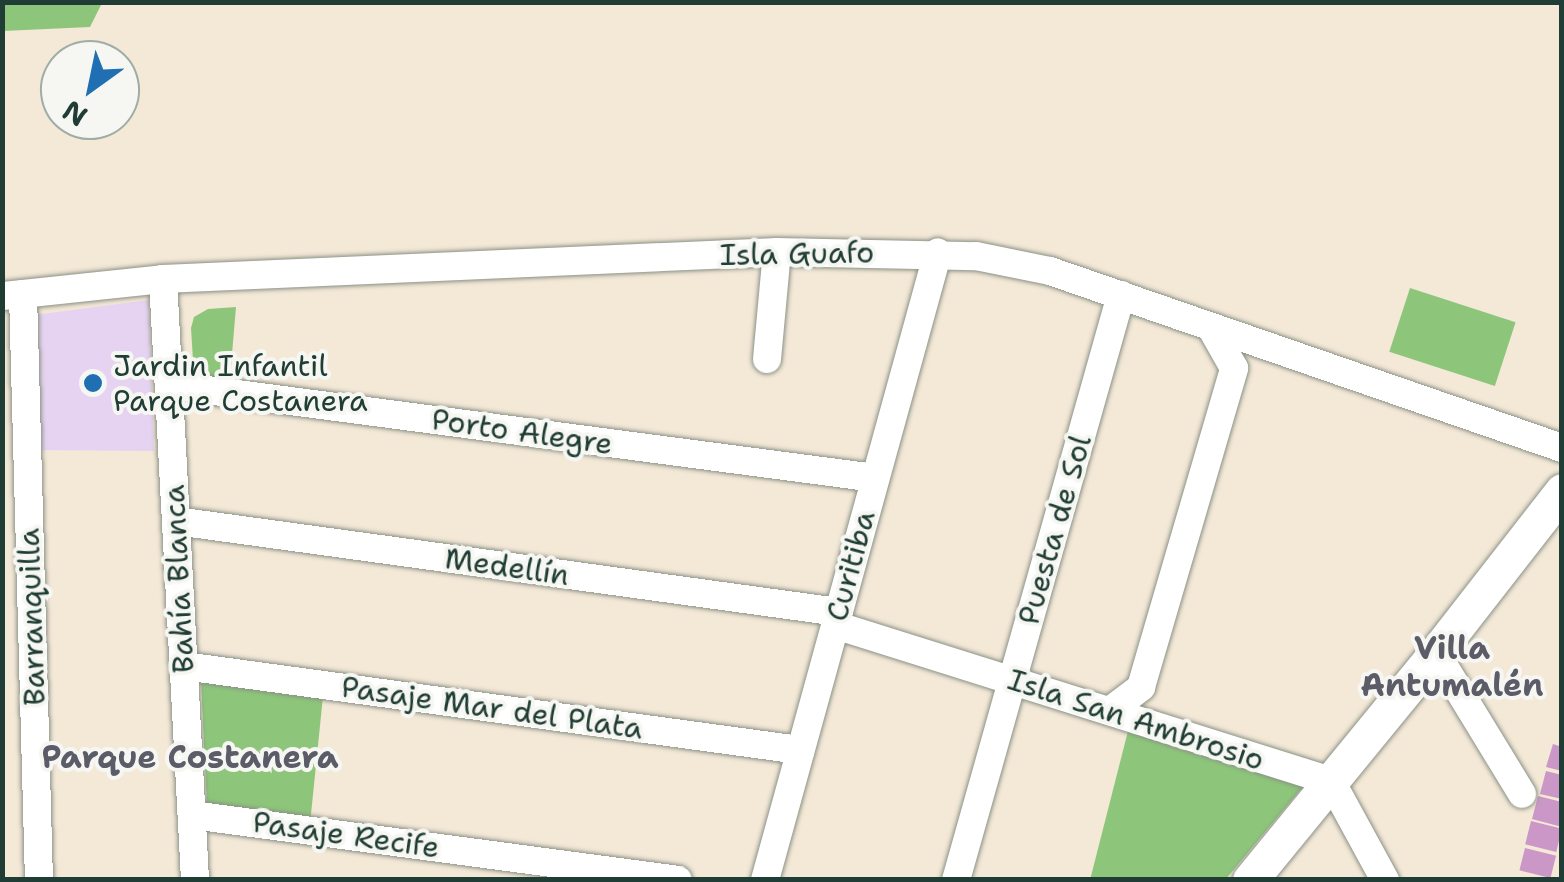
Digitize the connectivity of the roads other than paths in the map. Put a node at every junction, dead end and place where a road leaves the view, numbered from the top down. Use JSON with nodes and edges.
{"nodes":[{"id":1,"x":777,"y":252,"type":"junction"},
{"id":2,"x":938,"y":252,"type":"junction"},
{"id":3,"x":163,"y":279,"type":"junction"},
{"id":4,"x":13,"y":295,"type":"edge"},
{"id":5,"x":1121,"y":295,"type":"junction"},
{"id":6,"x":1213,"y":330,"type":"junction"},
{"id":7,"x":767,"y":359,"type":"dead end"},
{"id":8,"x":169,"y":385,"type":"junction"},
{"id":9,"x":1562,"y":448,"type":"edge"},
{"id":10,"x":876,"y":478,"type":"junction"},
{"id":11,"x":1562,"y":490,"type":"edge"},
{"id":12,"x":176,"y":521,"type":"junction"},
{"id":13,"x":837,"y":618,"type":"junction"},
{"id":14,"x":1436,"y":653,"type":"junction"},
{"id":15,"x":184,"y":666,"type":"junction"},
{"id":16,"x":1012,"y":680,"type":"junction"},
{"id":17,"x":1112,"y":710,"type":"junction"},
{"id":18,"x":800,"y":750,"type":"junction"},
{"id":19,"x":1330,"y":782,"type":"junction"},
{"id":20,"x":1522,"y":794,"type":"dead end"},
{"id":21,"x":192,"y":815,"type":"junction"},
{"id":22,"x":39,"y":880,"type":"edge"},
{"id":23,"x":194,"y":880,"type":"edge"},
{"id":24,"x":678,"y":880,"type":"edge"},
{"id":25,"x":764,"y":880,"type":"edge"},
{"id":26,"x":956,"y":880,"type":"edge"},
{"id":27,"x":1250,"y":880,"type":"edge"},
{"id":28,"x":1385,"y":880,"type":"edge"}],
"edges":[{"from":1,"to":2,"type":"street","name":"Isla Guafo"},
{"from":1,"to":3,"type":"street","name":"Isla Guafo"},
{"from":1,"to":7,"type":"street"},
{"from":2,"to":5,"type":"street","name":"Isla Guafo"},
{"from":2,"to":10,"type":"street","name":"Curitiba"},
{"from":3,"to":4,"type":"street","name":"Isla Guafo"},
{"from":3,"to":8,"type":"street","name":"Bahía Blanca"},
{"from":4,"to":22,"type":"street","name":"Barranquilla"},
{"from":5,"to":6,"type":"street","name":"Isla Guafo"},
{"from":5,"to":16,"type":"street","name":"Puesta de Sol"},
{"from":6,"to":9,"type":"street","name":"Isla Guafo"},
{"from":6,"to":17,"type":"street"},
{"from":8,"to":10,"type":"street","name":"Porto Alegre"},
{"from":8,"to":12,"type":"street","name":"Bahía Blanca"},
{"from":10,"to":13,"type":"street","name":"Curitiba"},
{"from":11,"to":14,"type":"street"},
{"from":12,"to":13,"type":"street","name":"Medellín"},
{"from":12,"to":15,"type":"street","name":"Bahía Blanca"},
{"from":13,"to":16,"type":"street","name":"Isla San Ambrosio"},
{"from":13,"to":18,"type":"street","name":"Curitiba"},
{"from":14,"to":19,"type":"street"},
{"from":14,"to":20,"type":"street"},
{"from":15,"to":18,"type":"street","name":"Pasaje Mar del Plata"},
{"from":15,"to":21,"type":"street","name":"Bahía Blanca"},
{"from":16,"to":17,"type":"street","name":"Isla San Ambrosio"},
{"from":16,"to":26,"type":"street","name":"Puesta de Sol"},
{"from":17,"to":19,"type":"street","name":"Isla San Ambrosio"},
{"from":18,"to":25,"type":"street","name":"Curitiba"},
{"from":19,"to":27,"type":"street"},
{"from":19,"to":28,"type":"street"},
{"from":21,"to":23,"type":"street","name":"Bahía Blanca"},
{"from":21,"to":24,"type":"street","name":"Pasaje Recife"}]}
